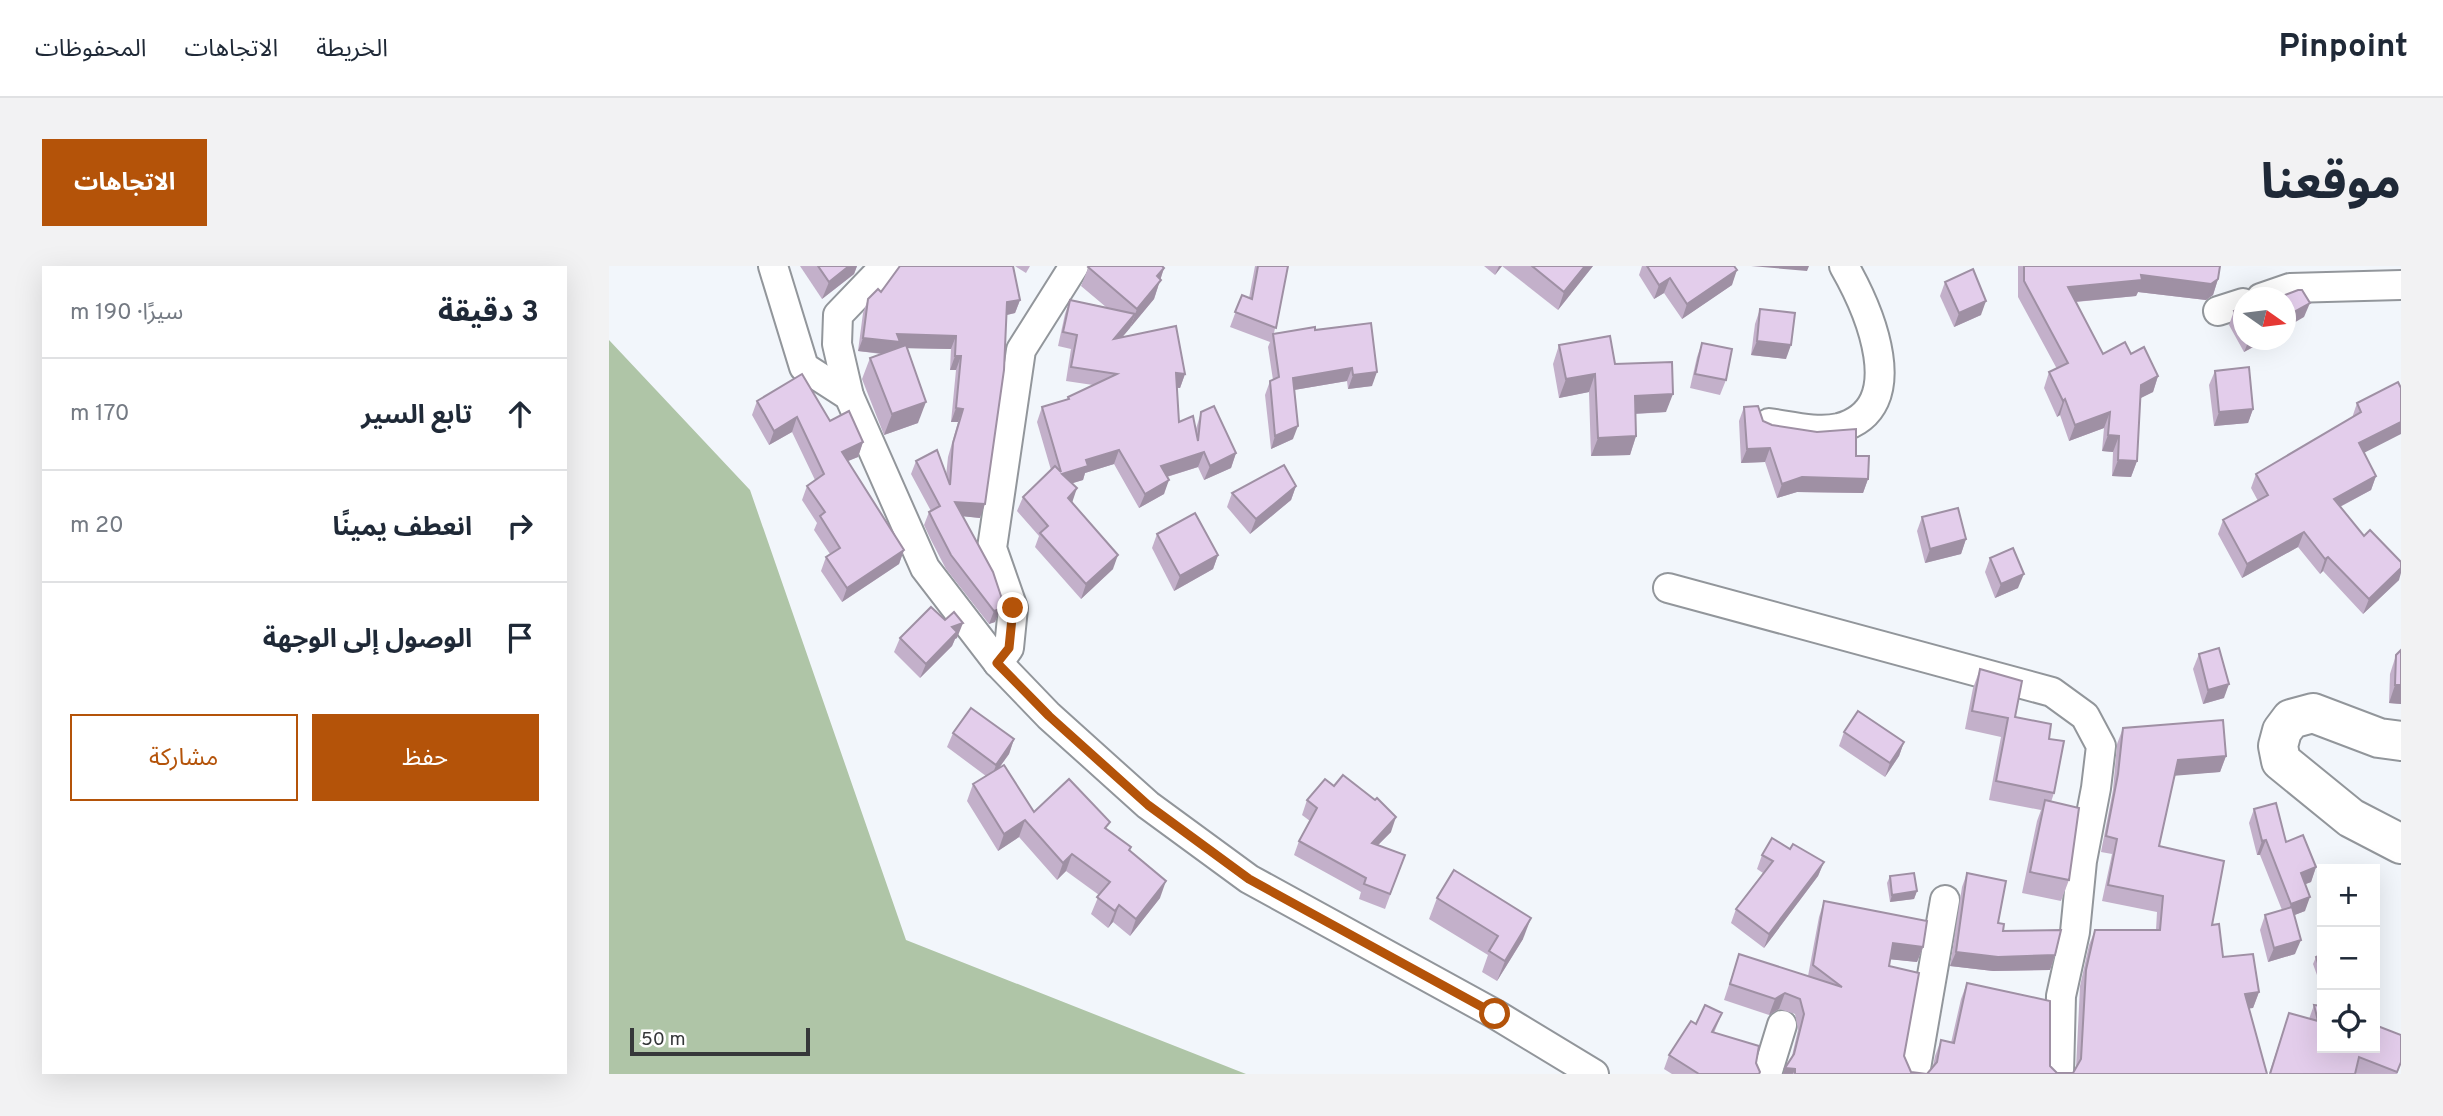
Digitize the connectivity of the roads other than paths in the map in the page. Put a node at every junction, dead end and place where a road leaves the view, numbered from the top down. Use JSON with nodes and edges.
{"nodes":[{"id":1,"x":773,"y":266,"type":"edge"},
{"id":2,"x":885,"y":266,"type":"edge"},
{"id":3,"x":1074,"y":266,"type":"edge"},
{"id":4,"x":1844,"y":266,"type":"edge"},
{"id":5,"x":2401,"y":285,"type":"edge"},
{"id":6,"x":2296,"y":288,"type":"edge"},
{"id":7,"x":849,"y":396,"type":"junction"},
{"id":8,"x":1769,"y":423,"type":"edge"},
{"id":9,"x":1668,"y":588,"type":"dead end"},
{"id":10,"x":997,"y":663,"type":"junction"},
{"id":11,"x":2401,"y":741,"type":"edge"},
{"id":12,"x":2401,"y":844,"type":"edge"},
{"id":13,"x":1945,"y":900,"type":"dead end"},
{"id":14,"x":1783,"y":1025,"type":"dead end"},
{"id":15,"x":1594,"y":1074,"type":"edge"},
{"id":16,"x":1767,"y":1074,"type":"edge"},
{"id":17,"x":1915,"y":1074,"type":"edge"},
{"id":18,"x":2059,"y":1074,"type":"edge"}],
"edges":[{"from":1,"to":7,"type":"street"},
{"from":2,"to":7,"type":"street"},
{"from":3,"to":10,"type":"street"},
{"from":4,"to":8,"type":"street"},
{"from":5,"to":6,"type":"street"},
{"from":7,"to":10,"type":"street"},
{"from":9,"to":18,"type":"street"},
{"from":10,"to":15,"type":"street"},
{"from":11,"to":12,"type":"street"},
{"from":13,"to":17,"type":"street"},
{"from":14,"to":16,"type":"street"}]}
